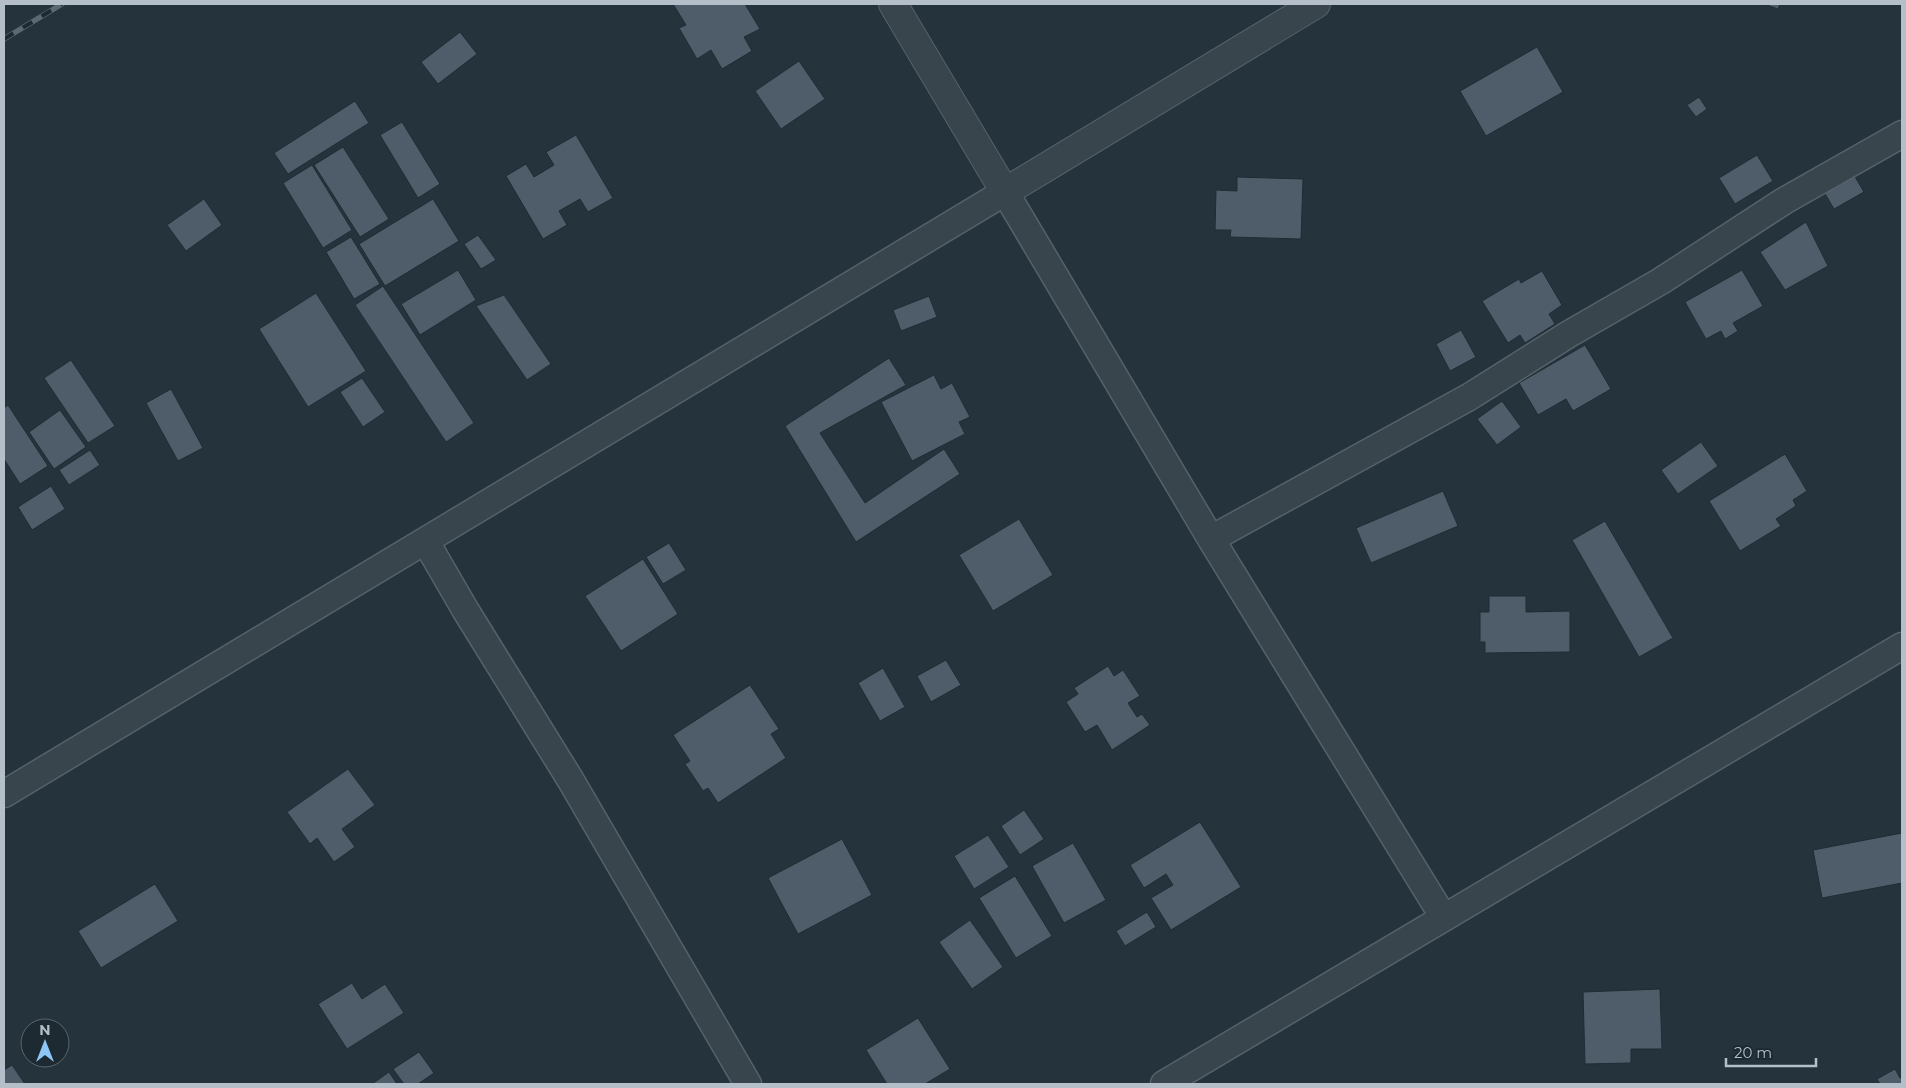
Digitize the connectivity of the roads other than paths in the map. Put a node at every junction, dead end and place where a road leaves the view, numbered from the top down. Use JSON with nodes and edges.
{"nodes":[{"id":1,"x":893,"y":4,"type":"edge"},
{"id":2,"x":1316,"y":4,"type":"edge"},
{"id":3,"x":1902,"y":134,"type":"edge"},
{"id":4,"x":1005,"y":192,"type":"junction"},
{"id":5,"x":1211,"y":539,"type":"junction"},
{"id":6,"x":426,"y":542,"type":"junction"},
{"id":7,"x":1902,"y":646,"type":"edge"},
{"id":8,"x":4,"y":794,"type":"edge"},
{"id":9,"x":1444,"y":918,"type":"junction"},
{"id":10,"x":748,"y":1084,"type":"edge"},
{"id":11,"x":1164,"y":1084,"type":"edge"}],
"edges":[{"from":1,"to":4,"type":"street"},
{"from":2,"to":4,"type":"street"},
{"from":3,"to":5,"type":"street"},
{"from":4,"to":5,"type":"street"},
{"from":4,"to":6,"type":"street"},
{"from":5,"to":9,"type":"street"},
{"from":6,"to":8,"type":"street"},
{"from":6,"to":10,"type":"street"},
{"from":7,"to":9,"type":"street"},
{"from":9,"to":11,"type":"street"}]}
